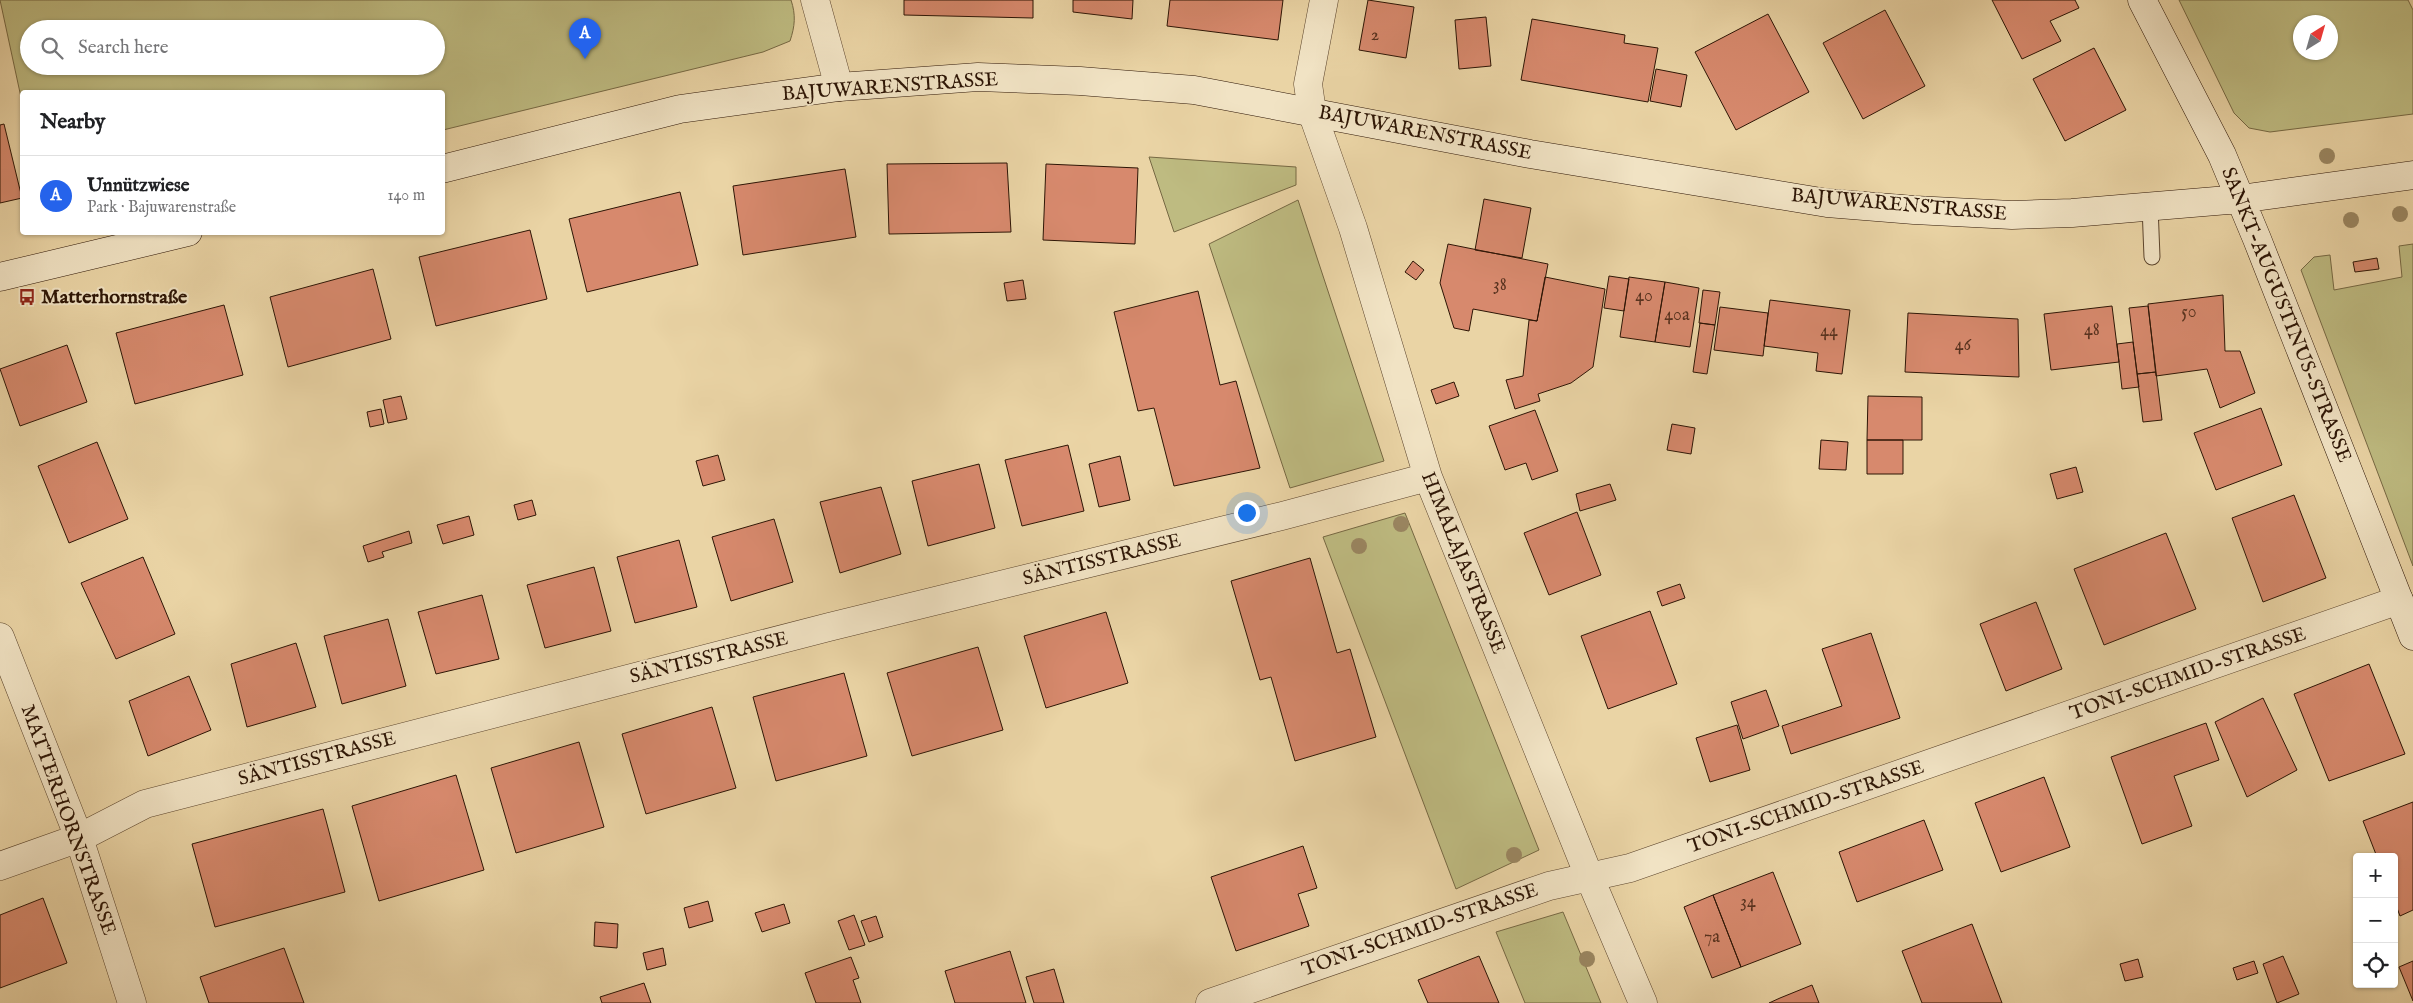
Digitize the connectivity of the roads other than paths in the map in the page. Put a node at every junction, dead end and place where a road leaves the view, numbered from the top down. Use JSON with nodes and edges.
{"nodes":[{"id":1,"x":815,"y":0,"type":"edge"},
{"id":2,"x":1324,"y":0,"type":"edge"},
{"id":3,"x":2142,"y":0,"type":"edge"},
{"id":4,"x":839,"y":87,"type":"junction"},
{"id":5,"x":1312,"y":112,"type":"junction"},
{"id":6,"x":445,"y":168,"type":"edge"},
{"id":7,"x":2413,"y":175,"type":"edge"},
{"id":8,"x":2240,"y":199,"type":"junction"},
{"id":9,"x":2150,"y":206,"type":"junction"},
{"id":10,"x":175,"y":235,"type":"edge"},
{"id":11,"x":2152,"y":257,"type":"dead end"},
{"id":12,"x":0,"y":277,"type":"edge"},
{"id":13,"x":1428,"y":478,"type":"junction"},
{"id":14,"x":2399,"y":600,"type":"junction"},
{"id":15,"x":2413,"y":636,"type":"edge"},
{"id":16,"x":0,"y":637,"type":"edge"},
{"id":17,"x":78,"y":838,"type":"junction"},
{"id":18,"x":0,"y":866,"type":"edge"},
{"id":19,"x":1589,"y":876,"type":"junction"},
{"id":20,"x":132,"y":1003,"type":"edge"},
{"id":21,"x":1210,"y":1003,"type":"edge"},
{"id":22,"x":1643,"y":1003,"type":"edge"}],
"edges":[{"from":1,"to":4,"type":"street"},
{"from":2,"to":5,"type":"street","name":"HIMALAJASTRASSE"},
{"from":3,"to":8,"type":"street","name":"SANKT-AUGUSTINUS-STRASSE"},
{"from":4,"to":5,"type":"street","name":"BAJUWARENSTRASSE"},
{"from":4,"to":6,"type":"street","name":"BAJUWARENSTRASSE"},
{"from":5,"to":9,"type":"street","name":"BAJUWARENSTRASSE"},
{"from":5,"to":13,"type":"street","name":"HIMALAJASTRASSE"},
{"from":7,"to":8,"type":"street","name":"BAJUWARENSTRASSE"},
{"from":8,"to":9,"type":"street","name":"BAJUWARENSTRASSE"},
{"from":8,"to":14,"type":"street","name":"SANKT-AUGUSTINUS-STRASSE"},
{"from":9,"to":11,"type":"lane"},
{"from":10,"to":12,"type":"street"},
{"from":13,"to":17,"type":"street","name":"SÄNTISSTRASSE"},
{"from":13,"to":19,"type":"street","name":"HIMALAJASTRASSE"},
{"from":14,"to":15,"type":"street","name":"SANKT-AUGUSTINUS-STRASSE"},
{"from":14,"to":19,"type":"street","name":"TONI-SCHMID-STRASSE"},
{"from":16,"to":17,"type":"street","name":"MATTERHORNSTRASSE"},
{"from":17,"to":18,"type":"street","name":"SÄNTISSTRASSE"},
{"from":17,"to":20,"type":"street","name":"MATTERHORNSTRASSE"},
{"from":19,"to":21,"type":"street","name":"TONI-SCHMID-STRASSE"},
{"from":19,"to":22,"type":"street","name":"HIMALAJASTRASSE"}]}
